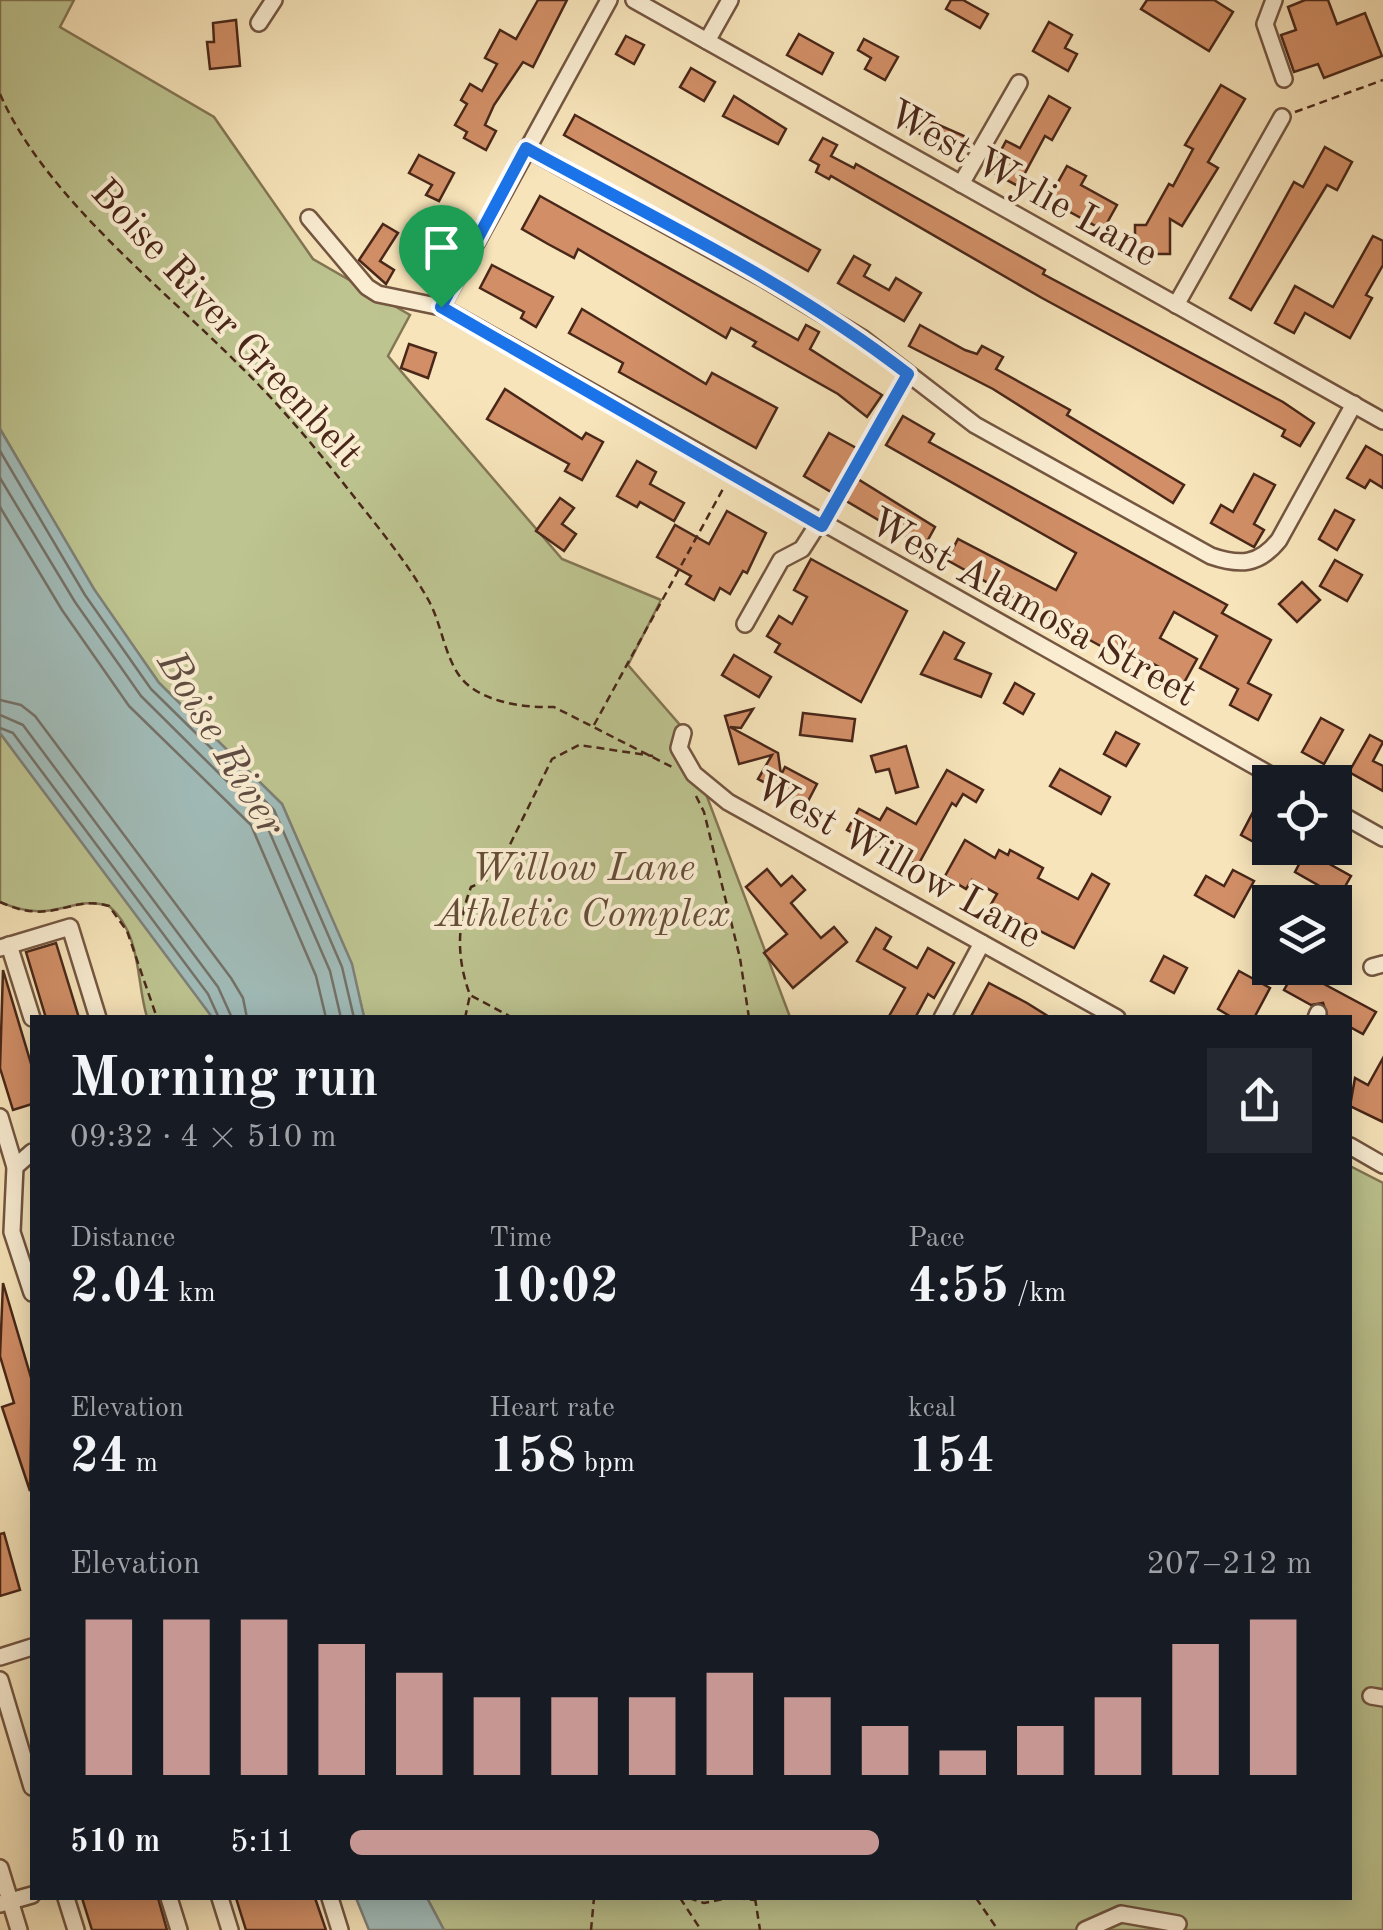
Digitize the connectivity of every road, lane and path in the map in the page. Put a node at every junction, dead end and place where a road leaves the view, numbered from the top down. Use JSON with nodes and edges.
{"nodes":[{"id":1,"x":274,"y":0,"type":"edge"},
{"id":2,"x":609,"y":0,"type":"edge"},
{"id":3,"x":634,"y":0,"type":"edge"},
{"id":4,"x":730,"y":0,"type":"edge"},
{"id":5,"x":1274,"y":0,"type":"edge"},
{"id":6,"x":259,"y":23,"type":"dead end"},
{"id":7,"x":706,"y":41,"type":"junction"},
{"id":8,"x":1284,"y":80,"type":"dead end"},
{"id":9,"x":1383,"y":80,"type":"edge"},
{"id":10,"x":1018,"y":83,"type":"dead end"},
{"id":11,"x":0,"y":94,"type":"edge"},
{"id":12,"x":1282,"y":117,"type":"joint"},
{"id":13,"x":526,"y":148,"type":"junction"},
{"id":14,"x":962,"y":184,"type":"junction"},
{"id":15,"x":309,"y":218,"type":"dead end"},
{"id":16,"x":1176,"y":305,"type":"junction"},
{"id":17,"x":441,"y":307,"type":"junction"},
{"id":18,"x":908,"y":374,"type":"junction"},
{"id":19,"x":1354,"y":404,"type":"junction"},
{"id":20,"x":1383,"y":421,"type":"edge"},
{"id":21,"x":732,"y":472,"type":"junction"},
{"id":22,"x":820,"y":525,"type":"junction"},
{"id":23,"x":745,"y":624,"type":"dead end"},
{"id":24,"x":594,"y":725,"type":"junction"},
{"id":25,"x":683,"y":733,"type":"dead end"},
{"id":26,"x":656,"y":756,"type":"junction"},
{"id":27,"x":1252,"y":765,"type":"edge"},
{"id":28,"x":676,"y":770,"type":"dead end"},
{"id":29,"x":691,"y":788,"type":"dead end"},
{"id":30,"x":1352,"y":821,"type":"edge"},
{"id":31,"x":1383,"y":838,"type":"edge"},
{"id":32,"x":0,"y":902,"type":"edge"},
{"id":33,"x":982,"y":943,"type":"junction"},
{"id":34,"x":5,"y":947,"type":"edge"},
{"id":35,"x":470,"y":995,"type":"junction"},
{"id":36,"x":1087,"y":1010,"type":"edge"},
{"id":37,"x":31,"y":1015,"type":"edge"},
{"id":38,"x":97,"y":1015,"type":"edge"},
{"id":39,"x":156,"y":1015,"type":"edge"},
{"id":40,"x":466,"y":1015,"type":"edge"},
{"id":41,"x":507,"y":1015,"type":"edge"},
{"id":42,"x":749,"y":1015,"type":"edge"},
{"id":43,"x":944,"y":1015,"type":"edge"},
{"id":44,"x":0,"y":1116,"type":"edge"},
{"id":45,"x":1352,"y":1147,"type":"edge"},
{"id":46,"x":30,"y":1153,"type":"edge"},
{"id":47,"x":1383,"y":1164,"type":"edge"},
{"id":48,"x":8,"y":1166,"type":"edge"},
{"id":49,"x":30,"y":1287,"type":"edge"},
{"id":50,"x":30,"y":1648,"type":"edge"},
{"id":51,"x":0,"y":1657,"type":"edge"},
{"id":52,"x":0,"y":1680,"type":"edge"},
{"id":53,"x":30,"y":1780,"type":"edge"},
{"id":54,"x":0,"y":1868,"type":"edge"},
{"id":55,"x":30,"y":1897,"type":"edge"},
{"id":56,"x":67,"y":1900,"type":"edge"},
{"id":57,"x":170,"y":1900,"type":"edge"},
{"id":58,"x":221,"y":1900,"type":"edge"},
{"id":59,"x":331,"y":1900,"type":"edge"},
{"id":60,"x":594,"y":1900,"type":"edge"},
{"id":61,"x":681,"y":1900,"type":"edge"},
{"id":62,"x":755,"y":1900,"type":"edge"},
{"id":63,"x":977,"y":1900,"type":"edge"},
{"id":64,"x":5,"y":1903,"type":"edge"},
{"id":65,"x":1178,"y":1924,"type":"dead end"},
{"id":66,"x":19,"y":1930,"type":"edge"},
{"id":67,"x":76,"y":1930,"type":"edge"},
{"id":68,"x":179,"y":1930,"type":"edge"},
{"id":69,"x":230,"y":1930,"type":"edge"},
{"id":70,"x":340,"y":1930,"type":"edge"},
{"id":71,"x":591,"y":1930,"type":"edge"},
{"id":72,"x":701,"y":1930,"type":"edge"},
{"id":73,"x":760,"y":1930,"type":"edge"},
{"id":74,"x":998,"y":1930,"type":"edge"},
{"id":75,"x":1085,"y":1930,"type":"edge"}],
"edges":[{"from":1,"to":6,"type":"street"},
{"from":2,"to":13,"type":"street"},
{"from":3,"to":7,"type":"street","name":"West Wylie Lane"},
{"from":4,"to":7,"type":"street"},
{"from":5,"to":8,"type":"street"},
{"from":7,"to":14,"type":"street","name":"West Wylie Lane"},
{"from":9,"to":12,"type":"path"},
{"from":10,"to":14,"type":"street"},
{"from":11,"to":24,"type":"path","name":"Boise River Greenbelt"},
{"from":12,"to":16,"type":"street"},
{"from":13,"to":17,"type":"street"},
{"from":13,"to":18,"type":"street"},
{"from":14,"to":16,"type":"street","name":"West Wylie Lane"},
{"from":15,"to":17,"type":"street","name":"West Alamosa Street"},
{"from":16,"to":19,"type":"street","name":"West Wylie Lane"},
{"from":17,"to":21,"type":"street","name":"West Alamosa Street"},
{"from":18,"to":19,"type":"street"},
{"from":18,"to":22,"type":"path"},
{"from":19,"to":20,"type":"street","name":"West Wylie Lane"},
{"from":21,"to":22,"type":"street","name":"West Alamosa Street"},
{"from":21,"to":24,"type":"path"},
{"from":22,"to":23,"type":"street"},
{"from":22,"to":27,"type":"street","name":"West Alamosa Street"},
{"from":24,"to":26,"type":"path","name":"Boise River Greenbelt"},
{"from":25,"to":33,"type":"street","name":"West Willow Lane"},
{"from":26,"to":28,"type":"path","name":"Boise River Greenbelt"},
{"from":26,"to":35,"type":"path"},
{"from":29,"to":42,"type":"path"},
{"from":30,"to":31,"type":"street"},
{"from":32,"to":39,"type":"path"},
{"from":33,"to":36,"type":"street","name":"West Willow Lane"},
{"from":33,"to":43,"type":"street"},
{"from":34,"to":37,"type":"street"},
{"from":34,"to":38,"type":"street"},
{"from":35,"to":40,"type":"path"},
{"from":35,"to":41,"type":"path"},
{"from":44,"to":48,"type":"street"},
{"from":45,"to":47,"type":"street"},
{"from":46,"to":48,"type":"street"},
{"from":48,"to":49,"type":"street"},
{"from":50,"to":51,"type":"street"},
{"from":52,"to":53,"type":"street"},
{"from":54,"to":64,"type":"street"},
{"from":55,"to":64,"type":"street"},
{"from":56,"to":67,"type":"street"},
{"from":57,"to":68,"type":"street"},
{"from":58,"to":69,"type":"street"},
{"from":59,"to":70,"type":"street"},
{"from":60,"to":71,"type":"path"},
{"from":61,"to":72,"type":"path"},
{"from":62,"to":73,"type":"path"},
{"from":63,"to":74,"type":"path"},
{"from":64,"to":66,"type":"street"},
{"from":65,"to":75,"type":"street"}]}
